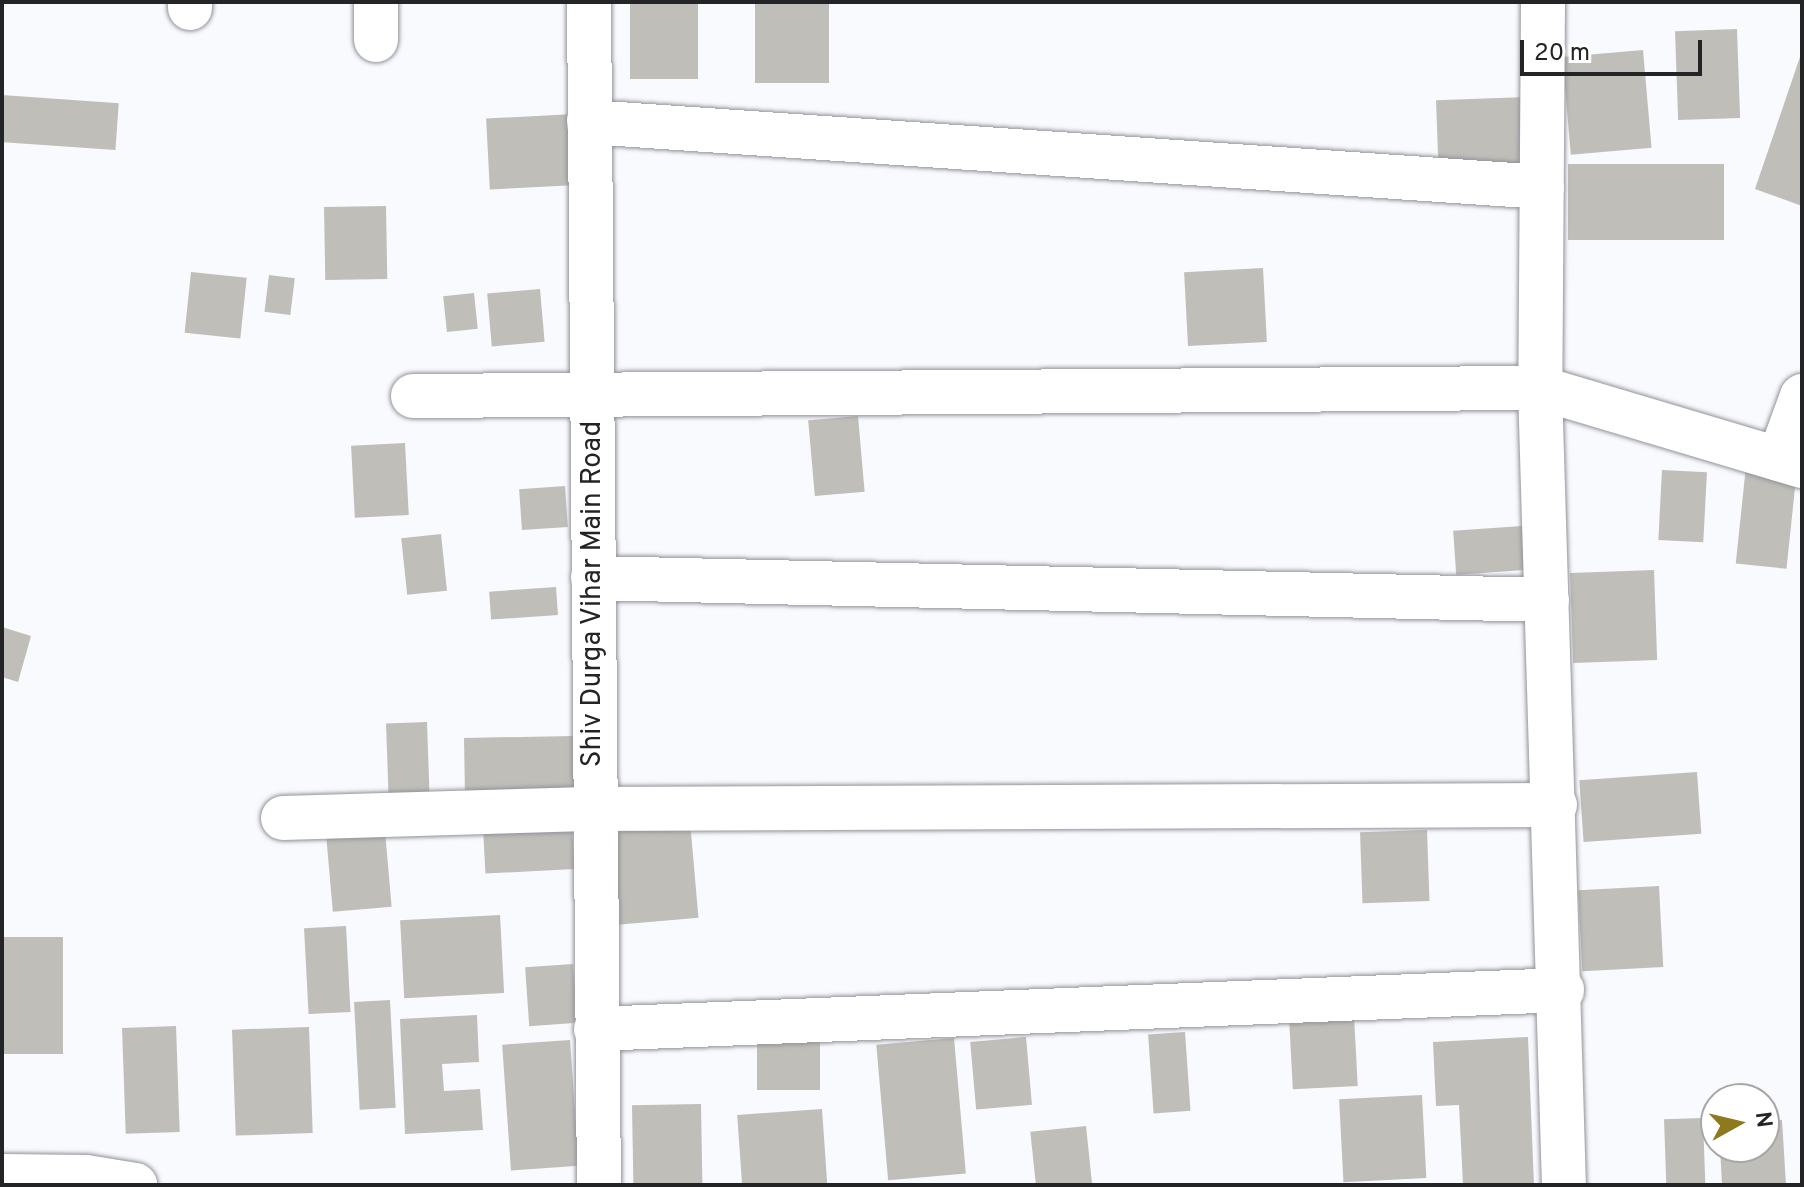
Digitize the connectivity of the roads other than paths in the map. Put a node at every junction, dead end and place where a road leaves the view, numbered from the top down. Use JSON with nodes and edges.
{"nodes":[{"id":1,"x":589,"y":2,"type":"edge"},
{"id":2,"x":1543,"y":2,"type":"edge"},
{"id":3,"x":589,"y":122,"type":"junction"},
{"id":4,"x":1542,"y":187,"type":"junction"},
{"id":5,"x":1540,"y":388,"type":"junction"},
{"id":6,"x":592,"y":392,"type":"junction"},
{"id":7,"x":413,"y":396,"type":"dead end"},
{"id":8,"x":1802,"y":396,"type":"edge"},
{"id":9,"x":1790,"y":462,"type":"edge"},
{"id":10,"x":593,"y":578,"type":"junction"},
{"id":11,"x":1547,"y":600,"type":"junction"},
{"id":12,"x":1555,"y":805,"type":"junction"},
{"id":13,"x":595,"y":809,"type":"junction"},
{"id":14,"x":283,"y":818,"type":"dead end"},
{"id":15,"x":1562,"y":990,"type":"junction"},
{"id":16,"x":596,"y":1029,"type":"junction"},
{"id":17,"x":2,"y":1176,"type":"edge"},
{"id":18,"x":135,"y":1185,"type":"edge"},
{"id":19,"x":599,"y":1185,"type":"edge"},
{"id":20,"x":1564,"y":1185,"type":"edge"}],
"edges":[{"from":1,"to":3,"type":"street","name":"Shiv Durga Vihar Main Road"},
{"from":2,"to":4,"type":"street"},
{"from":3,"to":4,"type":"street"},
{"from":3,"to":6,"type":"street","name":"Shiv Durga Vihar Main Road"},
{"from":4,"to":5,"type":"street"},
{"from":5,"to":6,"type":"street"},
{"from":5,"to":9,"type":"street"},
{"from":5,"to":11,"type":"street"},
{"from":6,"to":7,"type":"street"},
{"from":6,"to":10,"type":"street","name":"Shiv Durga Vihar Main Road"},
{"from":8,"to":9,"type":"street"},
{"from":10,"to":11,"type":"street"},
{"from":10,"to":13,"type":"street","name":"Shiv Durga Vihar Main Road"},
{"from":11,"to":12,"type":"street"},
{"from":12,"to":13,"type":"street"},
{"from":12,"to":15,"type":"street"},
{"from":13,"to":14,"type":"street"},
{"from":13,"to":16,"type":"street","name":"Shiv Durga Vihar Main Road"},
{"from":15,"to":16,"type":"street"},
{"from":15,"to":20,"type":"street"},
{"from":16,"to":19,"type":"street","name":"Shiv Durga Vihar Main Road"},
{"from":17,"to":18,"type":"street"}]}
